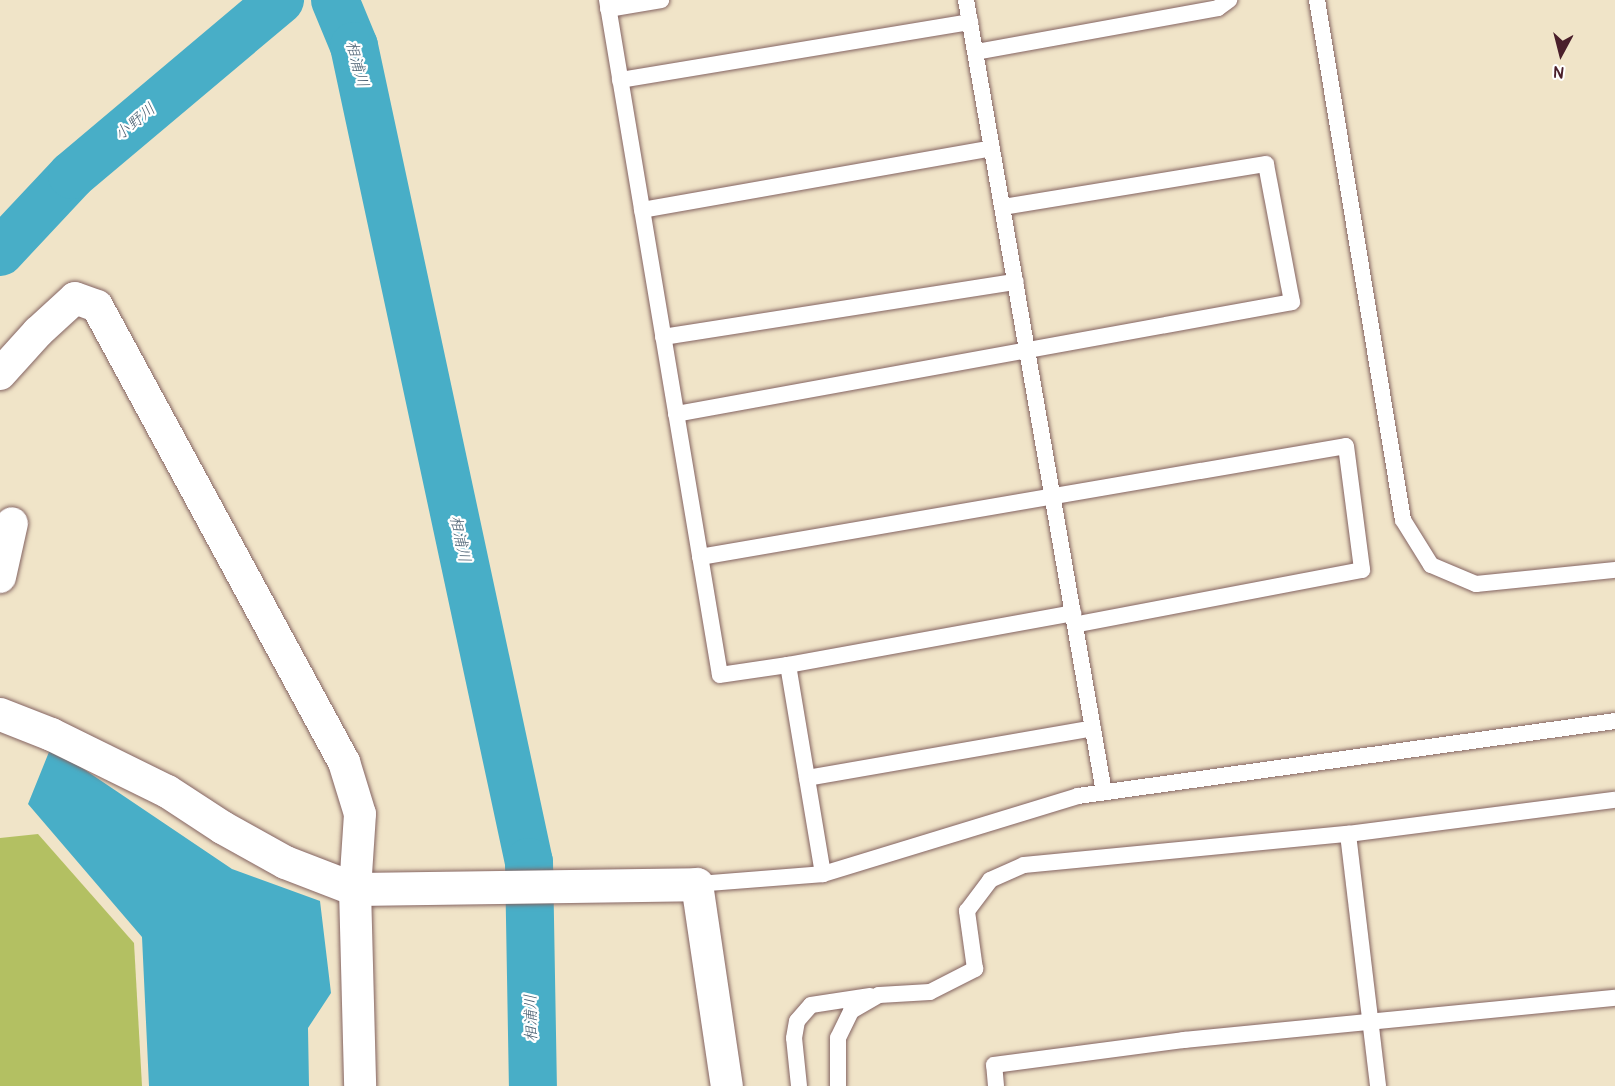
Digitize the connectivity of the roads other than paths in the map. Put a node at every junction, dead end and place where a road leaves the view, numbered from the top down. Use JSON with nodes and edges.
{"nodes":[{"id":1,"x":661,"y":0,"type":"edge"},
{"id":2,"x":966,"y":0,"type":"edge"},
{"id":3,"x":1229,"y":0,"type":"edge"},
{"id":4,"x":1317,"y":0,"type":"edge"},
{"id":5,"x":608,"y":5,"type":"edge"},
{"id":6,"x":970,"y":22,"type":"junction"},
{"id":7,"x":976,"y":52,"type":"junction"},
{"id":8,"x":620,"y":80,"type":"junction"},
{"id":9,"x":992,"y":148,"type":"junction"},
{"id":10,"x":1002,"y":207,"type":"junction"},
{"id":11,"x":642,"y":210,"type":"junction"},
{"id":12,"x":1016,"y":282,"type":"junction"},
{"id":13,"x":663,"y":337,"type":"junction"},
{"id":14,"x":1027,"y":351,"type":"junction"},
{"id":15,"x":0,"y":374,"type":"edge"},
{"id":16,"x":676,"y":414,"type":"junction"},
{"id":17,"x":1053,"y":496,"type":"junction"},
{"id":18,"x":12,"y":523,"type":"dead end"},
{"id":19,"x":700,"y":557,"type":"junction"},
{"id":20,"x":1615,"y":570,"type":"edge"},
{"id":21,"x":0,"y":577,"type":"edge"},
{"id":22,"x":1074,"y":619,"type":"junction"},
{"id":23,"x":788,"y":665,"type":"junction"},
{"id":24,"x":0,"y":714,"type":"edge"},
{"id":25,"x":1615,"y":721,"type":"edge"},
{"id":26,"x":1093,"y":728,"type":"junction"},
{"id":27,"x":807,"y":778,"type":"junction"},
{"id":28,"x":1104,"y":792,"type":"junction"},
{"id":29,"x":1615,"y":800,"type":"edge"},
{"id":30,"x":1347,"y":834,"type":"junction"},
{"id":31,"x":823,"y":874,"type":"junction"},
{"id":32,"x":682,"y":885,"type":"junction"},
{"id":33,"x":364,"y":890,"type":"junction"},
{"id":34,"x":879,"y":994,"type":"junction"},
{"id":35,"x":1615,"y":998,"type":"edge"},
{"id":36,"x":1370,"y":1024,"type":"junction"},
{"id":37,"x":360,"y":1086,"type":"edge"},
{"id":38,"x":727,"y":1086,"type":"edge"},
{"id":39,"x":799,"y":1086,"type":"edge"},
{"id":40,"x":838,"y":1086,"type":"edge"},
{"id":41,"x":996,"y":1086,"type":"edge"},
{"id":42,"x":1378,"y":1086,"type":"edge"}],
"edges":[{"from":1,"to":5,"type":"lane"},
{"from":2,"to":6,"type":"lane"},
{"from":3,"to":7,"type":"lane"},
{"from":4,"to":20,"type":"lane"},
{"from":5,"to":8,"type":"lane"},
{"from":6,"to":7,"type":"lane"},
{"from":6,"to":8,"type":"lane"},
{"from":7,"to":9,"type":"lane"},
{"from":8,"to":11,"type":"lane"},
{"from":9,"to":10,"type":"lane"},
{"from":9,"to":11,"type":"lane"},
{"from":10,"to":12,"type":"lane"},
{"from":10,"to":14,"type":"lane"},
{"from":11,"to":13,"type":"lane"},
{"from":12,"to":13,"type":"lane"},
{"from":12,"to":14,"type":"lane"},
{"from":13,"to":16,"type":"lane"},
{"from":14,"to":16,"type":"lane"},
{"from":14,"to":17,"type":"lane"},
{"from":15,"to":33,"type":"street"},
{"from":16,"to":19,"type":"lane"},
{"from":17,"to":19,"type":"lane"},
{"from":17,"to":22,"type":"lane"},
{"from":17,"to":22,"type":"lane"},
{"from":18,"to":21,"type":"street"},
{"from":19,"to":23,"type":"lane"},
{"from":22,"to":23,"type":"lane"},
{"from":22,"to":26,"type":"lane"},
{"from":23,"to":27,"type":"lane"},
{"from":24,"to":33,"type":"street"},
{"from":25,"to":28,"type":"lane"},
{"from":26,"to":27,"type":"lane"},
{"from":26,"to":28,"type":"lane"},
{"from":27,"to":31,"type":"lane"},
{"from":28,"to":31,"type":"lane"},
{"from":29,"to":30,"type":"lane"},
{"from":30,"to":34,"type":"lane"},
{"from":30,"to":36,"type":"lane"},
{"from":31,"to":32,"type":"lane"},
{"from":32,"to":33,"type":"street"},
{"from":32,"to":38,"type":"street"},
{"from":33,"to":37,"type":"street"},
{"from":34,"to":39,"type":"lane"},
{"from":34,"to":40,"type":"lane"},
{"from":35,"to":36,"type":"lane"},
{"from":36,"to":41,"type":"lane"},
{"from":36,"to":42,"type":"lane"}]}
